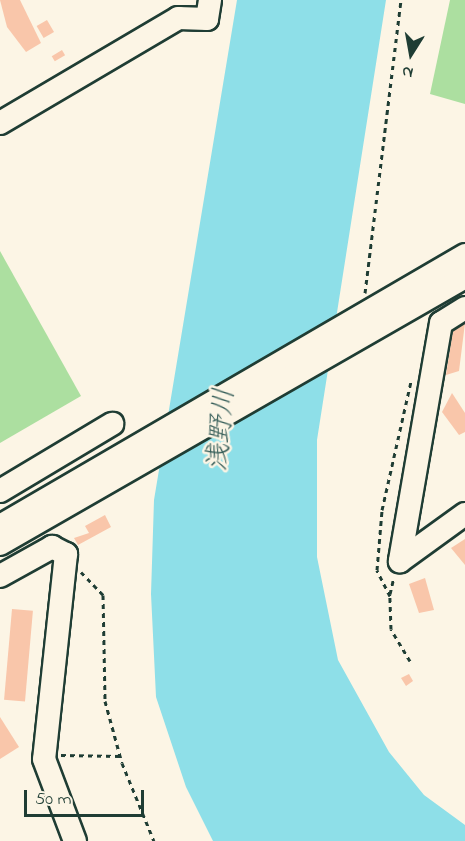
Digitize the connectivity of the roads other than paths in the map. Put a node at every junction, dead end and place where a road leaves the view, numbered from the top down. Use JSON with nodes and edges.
{"nodes":[{"id":1,"x":210,"y":0,"type":"edge"},
{"id":2,"x":0,"y":123,"type":"edge"},
{"id":3,"x":465,"y":255,"type":"edge"},
{"id":4,"x":465,"y":277,"type":"edge"},
{"id":5,"x":465,"y":308,"type":"edge"},
{"id":6,"x":355,"y":327,"type":"junction"},
{"id":7,"x":112,"y":424,"type":"dead end"},
{"id":8,"x":0,"y":491,"type":"edge"},
{"id":9,"x":465,"y":514,"type":"edge"},
{"id":10,"x":0,"y":526,"type":"edge"},
{"id":11,"x":0,"y":544,"type":"edge"},
{"id":12,"x":0,"y":576,"type":"edge"},
{"id":13,"x":75,"y":841,"type":"edge"}],
"edges":[{"from":1,"to":2,"type":"street"},
{"from":3,"to":6,"type":"street"},
{"from":4,"to":6,"type":"street"},
{"from":5,"to":9,"type":"street"},
{"from":6,"to":10,"type":"street"},
{"from":6,"to":11,"type":"street"},
{"from":7,"to":8,"type":"street"},
{"from":12,"to":13,"type":"street"}]}
